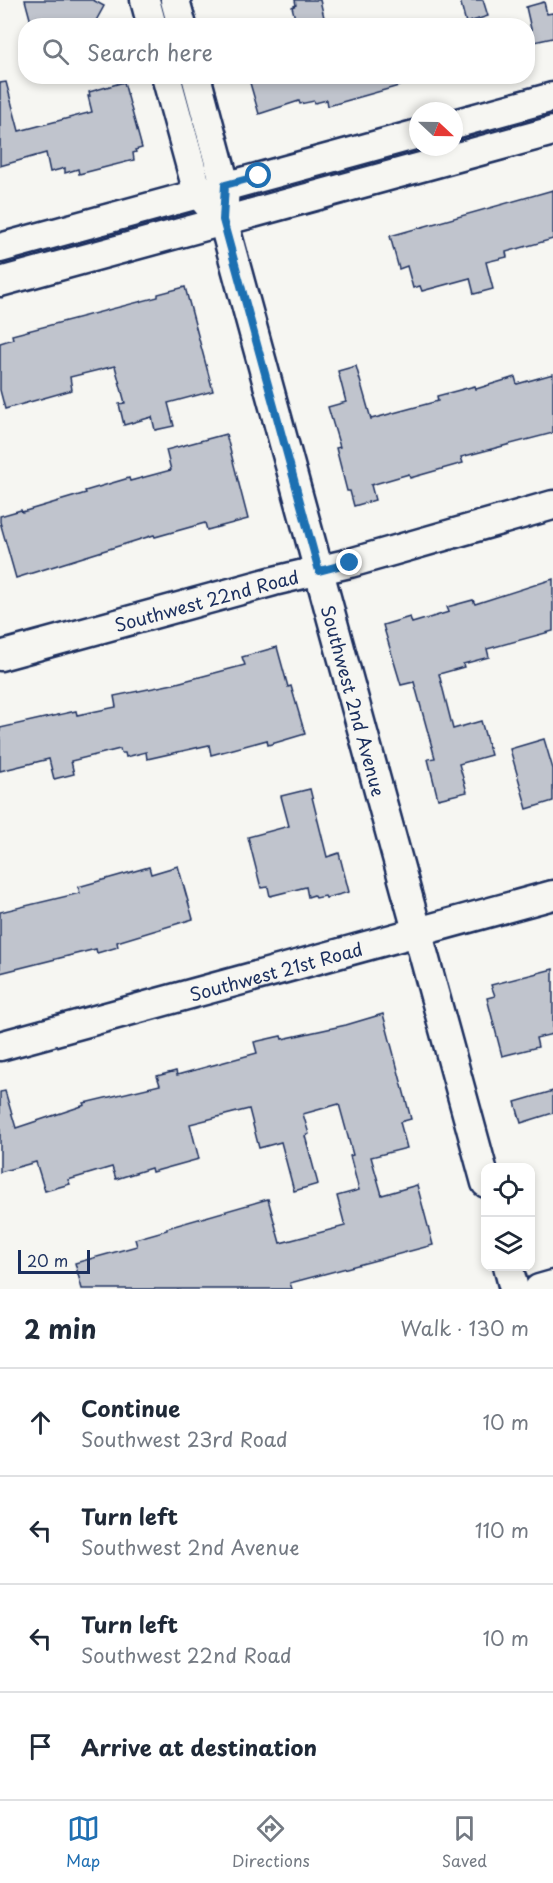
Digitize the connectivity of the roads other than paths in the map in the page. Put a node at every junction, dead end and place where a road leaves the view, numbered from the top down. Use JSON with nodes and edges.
{"nodes":[{"id":1,"x":145,"y":0,"type":"edge"},
{"id":2,"x":175,"y":0,"type":"edge"},
{"id":3,"x":150,"y":18,"type":"edge"},
{"id":4,"x":180,"y":18,"type":"edge"},
{"id":5,"x":168,"y":84,"type":"edge"},
{"id":6,"x":198,"y":84,"type":"edge"},
{"id":7,"x":553,"y":98,"type":"edge"},
{"id":8,"x":463,"y":122,"type":"edge"},
{"id":9,"x":553,"y":131,"type":"edge"},
{"id":10,"x":409,"y":136,"type":"edge"},
{"id":11,"x":225,"y":185,"type":"junction"},
{"id":12,"x":198,"y":193,"type":"junction"},
{"id":13,"x":223,"y":220,"type":"junction"},
{"id":14,"x":0,"y":248,"type":"edge"},
{"id":15,"x":0,"y":282,"type":"edge"},
{"id":16,"x":553,"y":505,"type":"edge"},
{"id":17,"x":319,"y":571,"type":"junction"},
{"id":18,"x":0,"y":656,"type":"edge"},
{"id":19,"x":553,"y":895,"type":"edge"},
{"id":20,"x":417,"y":932,"type":"junction"},
{"id":21,"x":0,"y":1046,"type":"edge"},
{"id":22,"x":481,"y":1165,"type":"edge"},
{"id":23,"x":509,"y":1271,"type":"edge"},
{"id":24,"x":553,"y":1285,"type":"edge"},
{"id":25,"x":514,"y":1289,"type":"edge"},
{"id":26,"x":539,"y":1289,"type":"edge"}],
"edges":[{"from":1,"to":3,"type":"street"},
{"from":2,"to":4,"type":"street"},
{"from":5,"to":12,"type":"street","name":"Southwest 2nd Avenue"},
{"from":6,"to":11,"type":"street","name":"Southwest 2nd Avenue"},
{"from":7,"to":8,"type":"street"},
{"from":9,"to":13,"type":"street"},
{"from":10,"to":11,"type":"street"},
{"from":11,"to":12,"type":"street"},
{"from":11,"to":13,"type":"street","name":"Southwest 2nd Avenue"},
{"from":12,"to":13,"type":"street","name":"Southwest 2nd Avenue"},
{"from":12,"to":14,"type":"street"},
{"from":13,"to":15,"type":"street"},
{"from":13,"to":17,"type":"street","name":"Southwest 2nd Avenue"},
{"from":16,"to":17,"type":"street","name":"Southwest 22nd Road"},
{"from":17,"to":18,"type":"street","name":"Southwest 22nd Road"},
{"from":17,"to":20,"type":"street","name":"Southwest 2nd Avenue"},
{"from":19,"to":20,"type":"street","name":"Southwest 21st Road"},
{"from":20,"to":21,"type":"street","name":"Southwest 21st Road"},
{"from":20,"to":22,"type":"street","name":"Southwest 2nd Avenue"},
{"from":23,"to":25,"type":"street"},
{"from":24,"to":26,"type":"street"}]}
